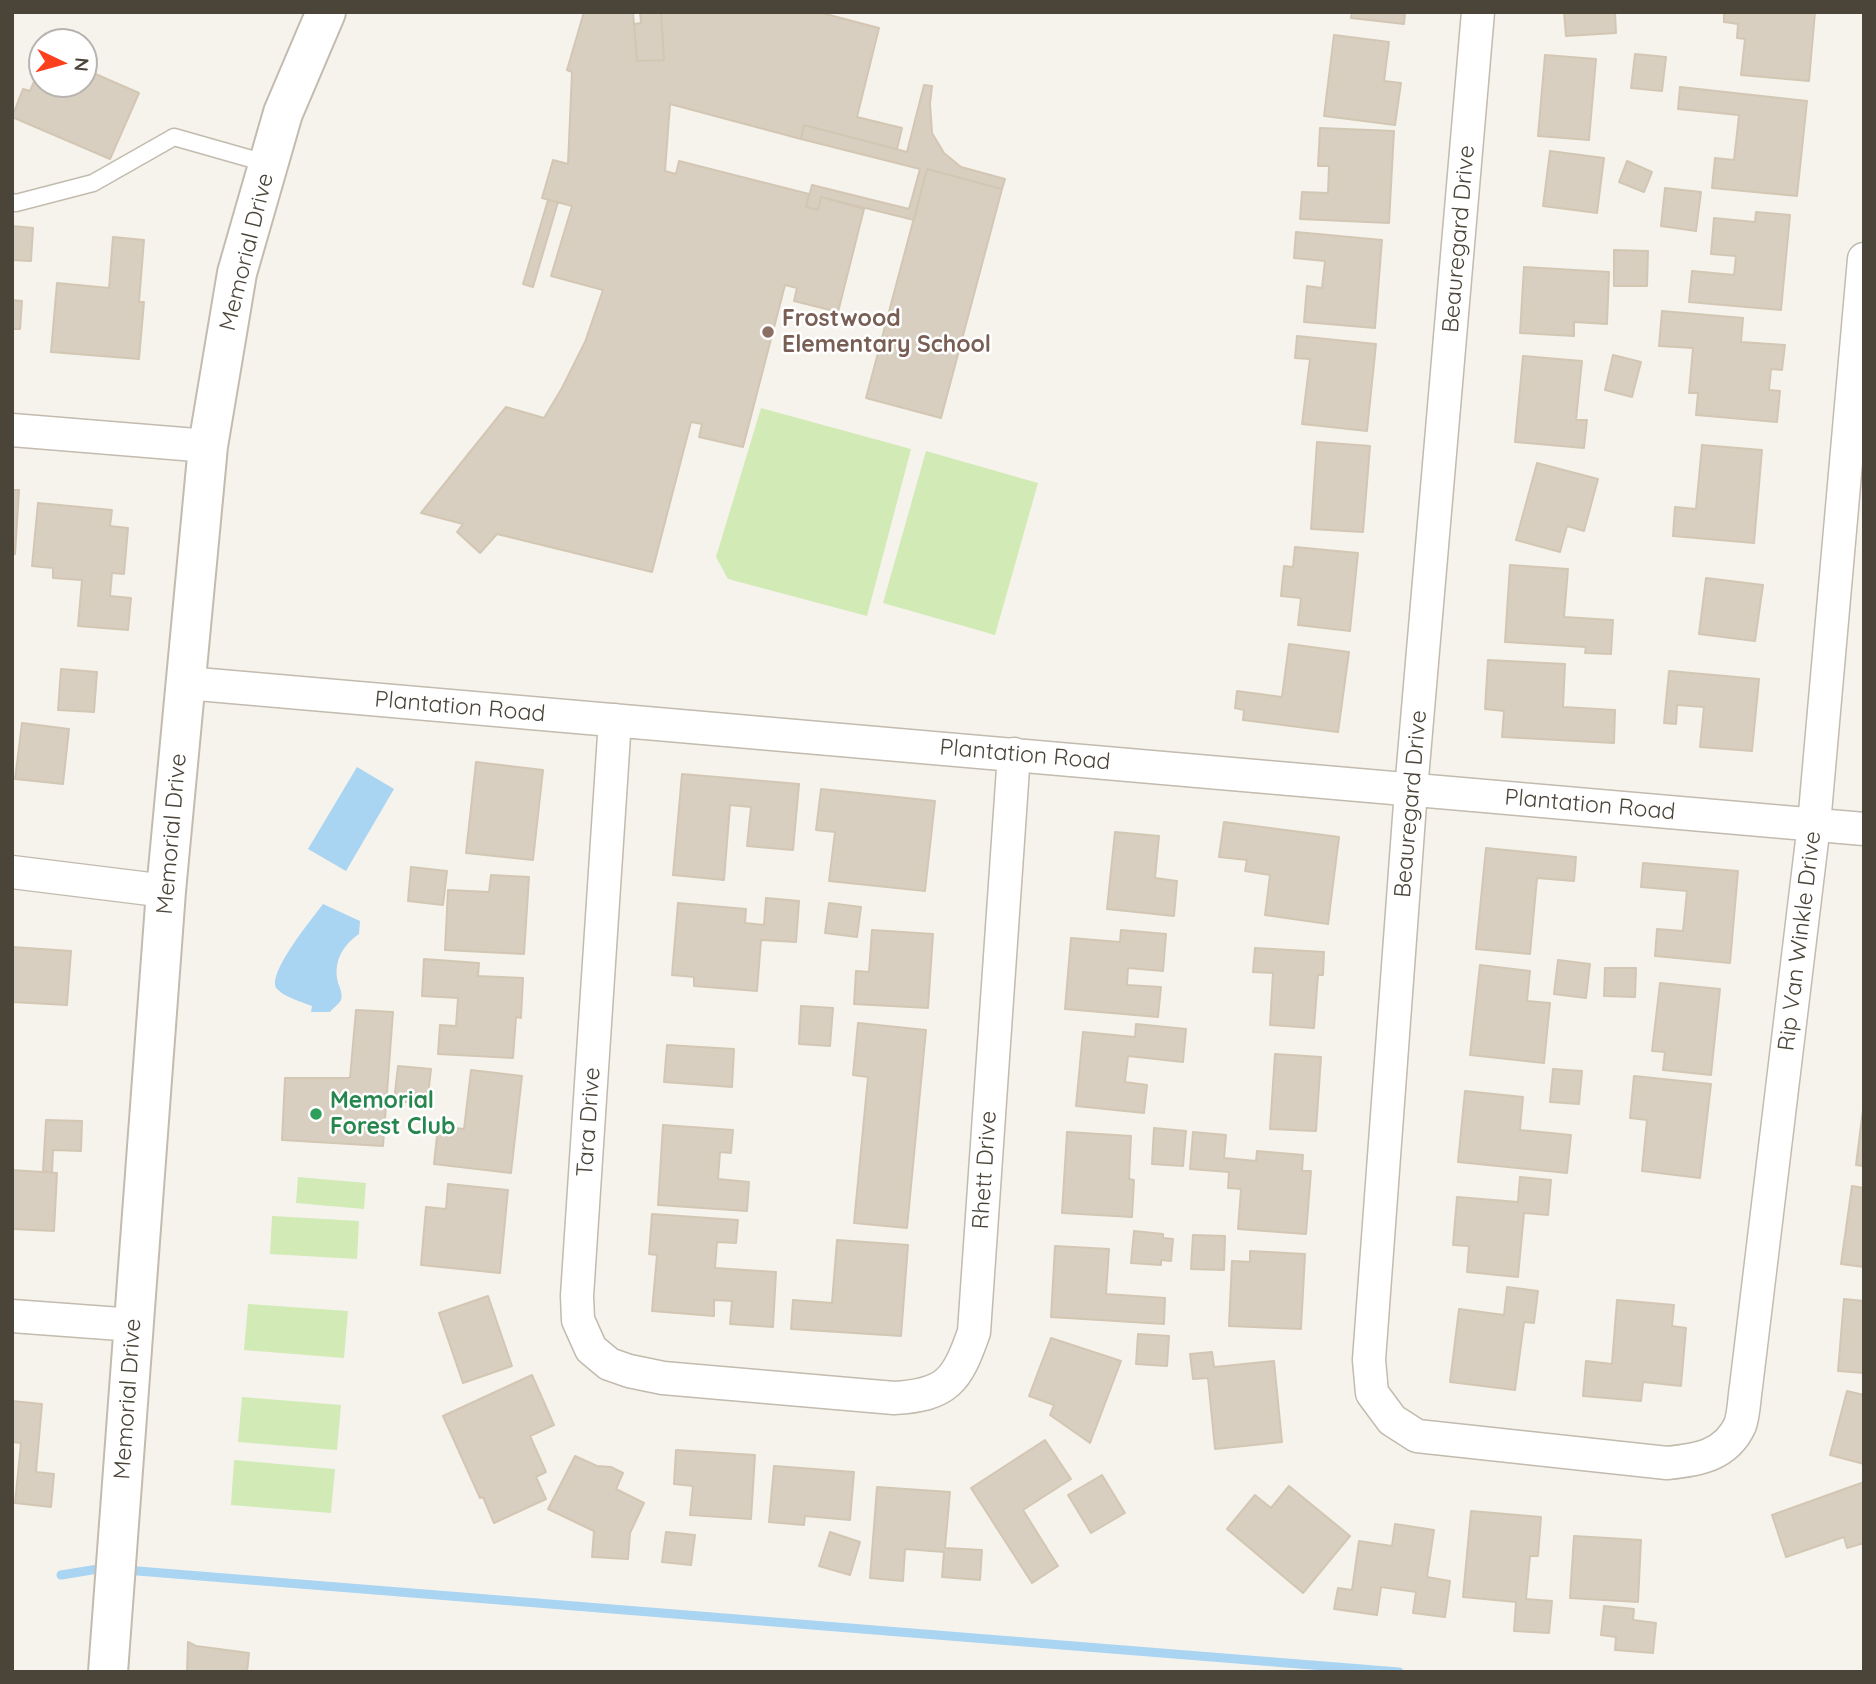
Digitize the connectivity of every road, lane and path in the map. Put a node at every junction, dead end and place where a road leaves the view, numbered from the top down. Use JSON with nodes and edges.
{"nodes":[{"id":1,"x":326,"y":12,"type":"edge"},
{"id":2,"x":1479,"y":12,"type":"edge"},
{"id":3,"x":269,"y":164,"type":"junction"},
{"id":4,"x":12,"y":202,"type":"edge"},
{"id":5,"x":1864,"y":259,"type":"edge"},
{"id":6,"x":12,"y":430,"type":"edge"},
{"id":7,"x":208,"y":446,"type":"junction"},
{"id":8,"x":186,"y":683,"type":"junction"},
{"id":9,"x":615,"y":720,"type":"junction"},
{"id":10,"x":1014,"y":754,"type":"junction"},
{"id":11,"x":1411,"y":790,"type":"junction"},
{"id":12,"x":1814,"y":824,"type":"junction"},
{"id":13,"x":1864,"y":829,"type":"edge"},
{"id":14,"x":12,"y":872,"type":"edge"},
{"id":15,"x":166,"y":891,"type":"junction"},
{"id":16,"x":12,"y":1316,"type":"edge"},
{"id":17,"x":134,"y":1325,"type":"junction"},
{"id":18,"x":755,"y":1386,"type":"joint"},
{"id":19,"x":1557,"y":1451,"type":"joint"},
{"id":20,"x":108,"y":1672,"type":"edge"}],
"edges":[{"from":1,"to":3,"type":"street","name":"Memorial Drive"},
{"from":2,"to":11,"type":"street","name":"Beauregard Drive"},
{"from":3,"to":4,"type":"lane"},
{"from":3,"to":7,"type":"street","name":"Memorial Drive"},
{"from":5,"to":12,"type":"street","name":"Rip Van Winkle Drive"},
{"from":6,"to":7,"type":"street"},
{"from":7,"to":8,"type":"street","name":"Memorial Drive"},
{"from":8,"to":9,"type":"street","name":"Plantation Road"},
{"from":8,"to":15,"type":"street","name":"Memorial Drive"},
{"from":9,"to":10,"type":"street","name":"Plantation Road"},
{"from":9,"to":18,"type":"street","name":"Tara Drive"},
{"from":10,"to":11,"type":"street","name":"Plantation Road"},
{"from":10,"to":18,"type":"street","name":"Rhett Drive"},
{"from":11,"to":12,"type":"street","name":"Plantation Road"},
{"from":11,"to":19,"type":"street","name":"Beauregard Drive"},
{"from":12,"to":13,"type":"street","name":"Plantation Road"},
{"from":12,"to":19,"type":"street","name":"Rip Van Winkle Drive"},
{"from":14,"to":15,"type":"street"},
{"from":15,"to":17,"type":"street","name":"Memorial Drive"},
{"from":16,"to":17,"type":"street"},
{"from":17,"to":20,"type":"street","name":"Memorial Drive"}]}
